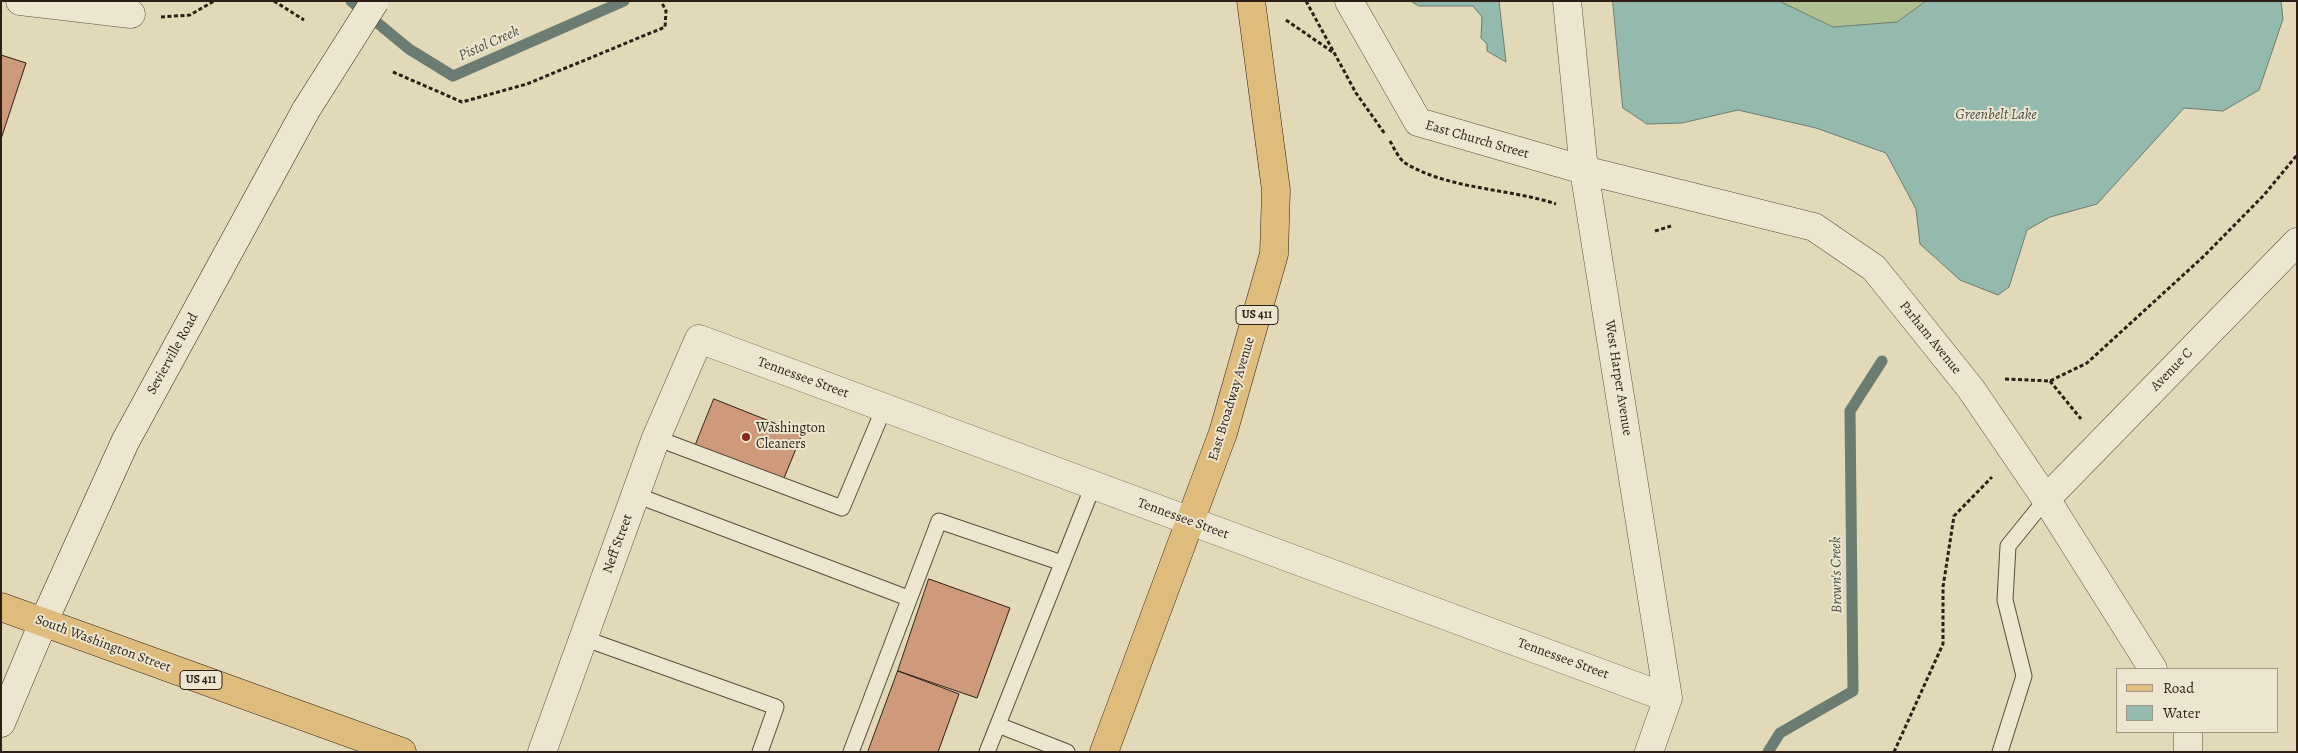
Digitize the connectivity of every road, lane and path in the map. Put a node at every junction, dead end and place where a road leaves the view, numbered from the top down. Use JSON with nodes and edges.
{"nodes":[{"id":1,"x":20,"y":1,"type":"edge"},
{"id":2,"x":214,"y":1,"type":"edge"},
{"id":3,"x":274,"y":1,"type":"edge"},
{"id":4,"x":374,"y":1,"type":"edge"},
{"id":5,"x":661,"y":1,"type":"edge"},
{"id":6,"x":1251,"y":1,"type":"edge"},
{"id":7,"x":1349,"y":1,"type":"edge"},
{"id":8,"x":1567,"y":1,"type":"edge"},
{"id":9,"x":131,"y":14,"type":"joint"},
{"id":10,"x":1282,"y":17,"type":"dead end"},
{"id":11,"x":304,"y":20,"type":"dead end"},
{"id":12,"x":1335,"y":54,"type":"dead end"},
{"id":13,"x":393,"y":72,"type":"dead end"},
{"id":14,"x":2297,"y":155,"type":"edge"},
{"id":15,"x":1584,"y":170,"type":"junction"},
{"id":16,"x":1680,"y":224,"type":"dead end"},
{"id":17,"x":1655,"y":231,"type":"dead end"},
{"id":18,"x":2297,"y":242,"type":"edge"},
{"id":19,"x":699,"y":339,"type":"joint"},
{"id":20,"x":2050,"y":381,"type":"junction"},
{"id":21,"x":1971,"y":389,"type":"junction"},
{"id":22,"x":884,"y":408,"type":"junction"},
{"id":23,"x":2086,"y":425,"type":"dead end"},
{"id":24,"x":656,"y":438,"type":"junction"},
{"id":25,"x":2015,"y":453,"type":"junction"},
{"id":26,"x":1093,"y":486,"type":"junction"},
{"id":27,"x":636,"y":495,"type":"junction"},
{"id":28,"x":2046,"y":499,"type":"junction"},
{"id":29,"x":1191,"y":522,"type":"junction"},
{"id":30,"x":1062,"y":563,"type":"junction"},
{"id":31,"x":908,"y":598,"type":"junction"},
{"id":32,"x":1,"y":607,"type":"edge"},
{"id":33,"x":43,"y":624,"type":"junction"},
{"id":34,"x":583,"y":638,"type":"junction"},
{"id":35,"x":2152,"y":668,"type":"edge"},
{"id":36,"x":1668,"y":698,"type":"junction"},
{"id":37,"x":1,"y":723,"type":"edge"},
{"id":38,"x":998,"y":725,"type":"junction"},
{"id":39,"x":2188,"y":733,"type":"edge"},
{"id":40,"x":402,"y":752,"type":"edge"},
{"id":41,"x":542,"y":752,"type":"edge"},
{"id":42,"x":760,"y":752,"type":"edge"},
{"id":43,"x":851,"y":752,"type":"edge"},
{"id":44,"x":987,"y":752,"type":"edge"},
{"id":45,"x":1067,"y":752,"type":"edge"},
{"id":46,"x":1104,"y":752,"type":"edge"},
{"id":47,"x":1649,"y":752,"type":"edge"},
{"id":48,"x":1894,"y":752,"type":"edge"},
{"id":49,"x":2000,"y":752,"type":"edge"},
{"id":50,"x":2188,"y":752,"type":"edge"}],
"edges":[{"from":1,"to":9,"type":"street"},
{"from":2,"to":9,"type":"path"},
{"from":3,"to":11,"type":"path"},
{"from":4,"to":33,"type":"street","name":"Sevierville Road","bridge":true},
{"from":5,"to":13,"type":"path"},
{"from":6,"to":29,"type":"main road","name":"East Broadway Avenue","number":"US 411"},
{"from":7,"to":15,"type":"street","name":"East Church Street"},
{"from":8,"to":15,"type":"street","name":"West Harper Avenue"},
{"from":10,"to":12,"type":"path"},
{"from":14,"to":20,"type":"path"},
{"from":15,"to":21,"type":"street","name":"Parham Avenue"},
{"from":15,"to":36,"type":"street","name":"West Harper Avenue"},
{"from":16,"to":17,"type":"path"},
{"from":18,"to":28,"type":"street","name":"Avenue C"},
{"from":19,"to":22,"type":"street","name":"Tennessee Street"},
{"from":19,"to":24,"type":"street","name":"Neff Street"},
{"from":20,"to":21,"type":"path"},
{"from":20,"to":23,"type":"path"},
{"from":21,"to":25,"type":"street","name":"Parham Avenue"},
{"from":22,"to":24,"type":"lane"},
{"from":22,"to":26,"type":"street","name":"Tennessee Street"},
{"from":24,"to":27,"type":"street","name":"Neff Street"},
{"from":25,"to":28,"type":"street","name":"Parham Avenue"},
{"from":25,"to":48,"type":"path"},
{"from":26,"to":29,"type":"street","name":"Tennessee Street"},
{"from":26,"to":30,"type":"lane"},
{"from":27,"to":31,"type":"lane"},
{"from":27,"to":34,"type":"street","name":"Neff Street"},
{"from":28,"to":35,"type":"street","name":"Parham Avenue"},
{"from":28,"to":49,"type":"lane"},
{"from":29,"to":36,"type":"street","name":"Tennessee Street"},
{"from":29,"to":46,"type":"main road","name":"East Broadway Avenue","number":"US 411"},
{"from":30,"to":31,"type":"lane"},
{"from":30,"to":38,"type":"lane"},
{"from":31,"to":43,"type":"lane"},
{"from":32,"to":33,"type":"main road","name":"South Washington Street","number":"US 411"},
{"from":33,"to":37,"type":"street","name":"Sevierville Road"},
{"from":33,"to":40,"type":"main road","name":"South Washington Street","number":"US 411"},
{"from":34,"to":41,"type":"street","name":"Neff Street"},
{"from":34,"to":42,"type":"lane"},
{"from":36,"to":47,"type":"street","name":"West Harper Avenue"},
{"from":38,"to":44,"type":"lane"},
{"from":38,"to":45,"type":"lane"},
{"from":39,"to":50,"type":"street"}]}
